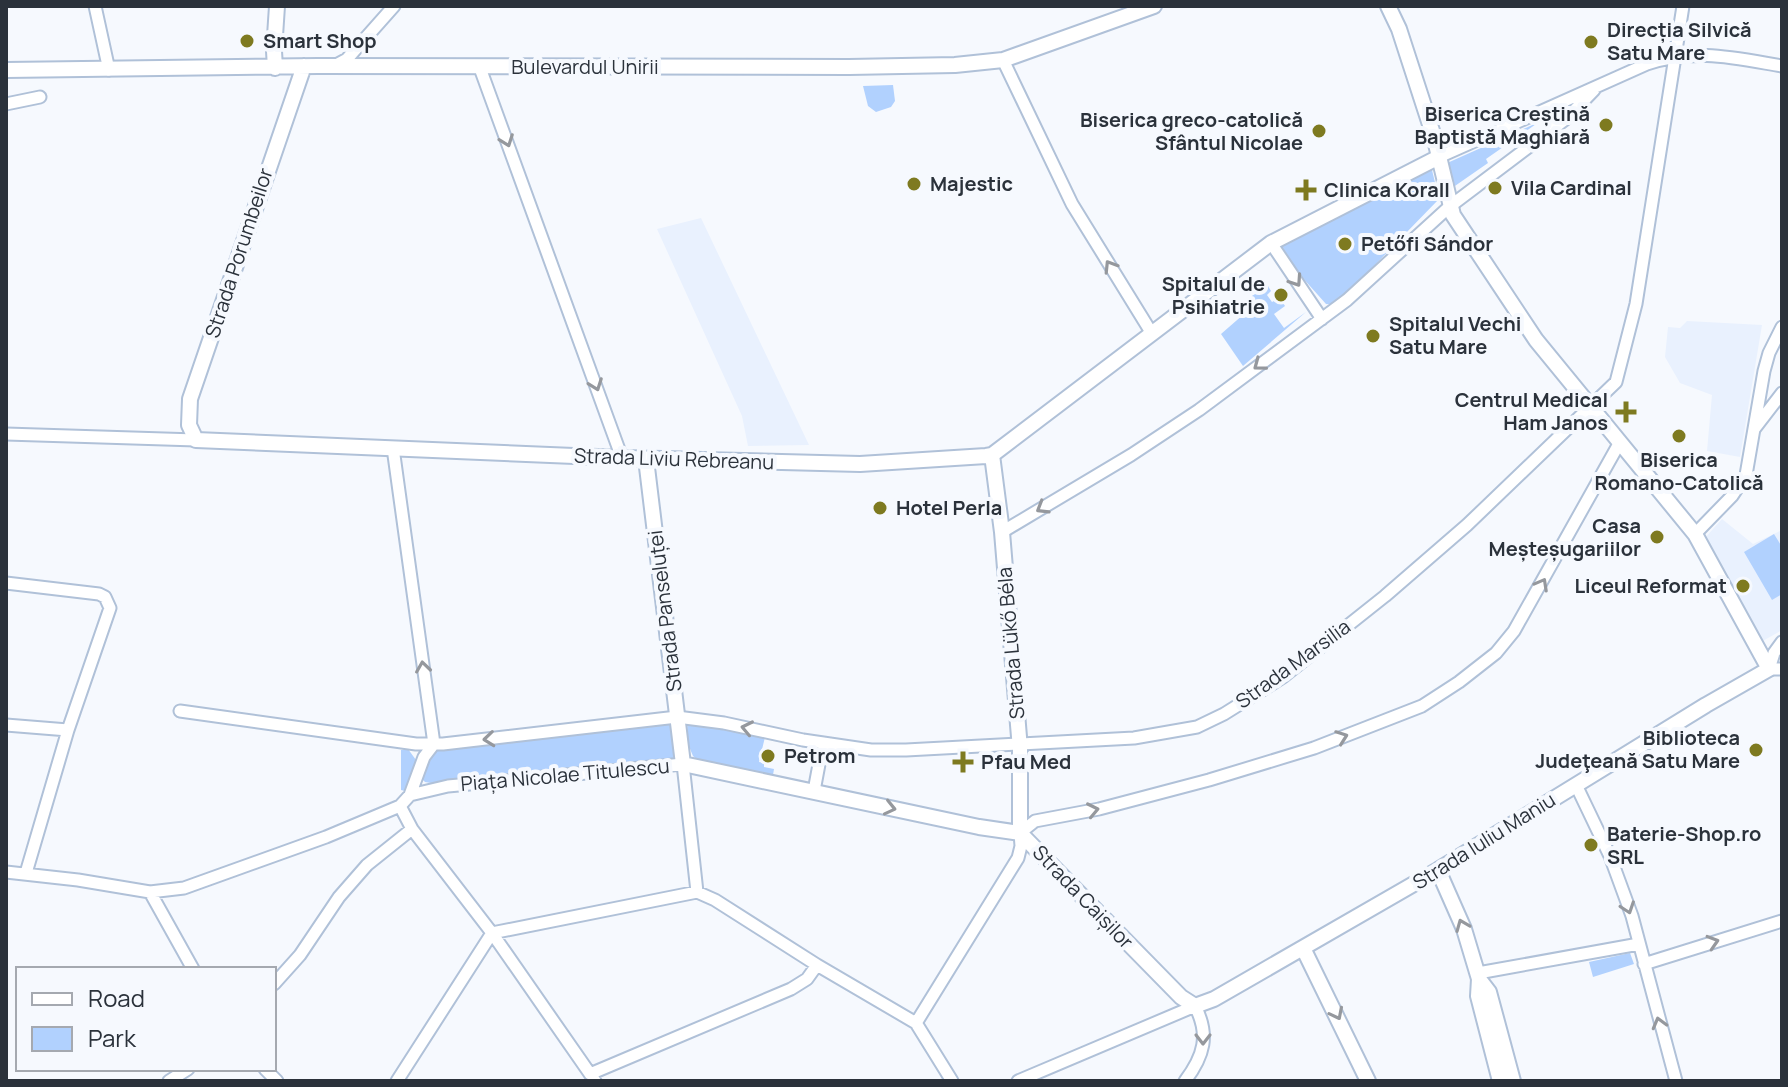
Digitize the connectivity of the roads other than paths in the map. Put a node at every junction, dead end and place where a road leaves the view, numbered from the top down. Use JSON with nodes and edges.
{"nodes":[{"id":1,"x":95,"y":6,"type":"edge"},
{"id":2,"x":277,"y":6,"type":"edge"},
{"id":3,"x":394,"y":6,"type":"edge"},
{"id":4,"x":1154,"y":6,"type":"edge"},
{"id":5,"x":1388,"y":6,"type":"edge"},
{"id":6,"x":1683,"y":6,"type":"edge"},
{"id":7,"x":1124,"y":11,"type":"edge"},
{"id":8,"x":1676,"y":55,"type":"junction"},
{"id":9,"x":1003,"y":60,"type":"junction"},
{"id":10,"x":304,"y":66,"type":"junction"},
{"id":11,"x":333,"y":66,"type":"junction"},
{"id":12,"x":1782,"y":66,"type":"edge"},
{"id":13,"x":275,"y":68,"type":"junction"},
{"id":14,"x":480,"y":68,"type":"junction"},
{"id":15,"x":6,"y":70,"type":"edge"},
{"id":16,"x":109,"y":70,"type":"junction"},
{"id":17,"x":1594,"y":90,"type":"junction"},
{"id":18,"x":40,"y":97,"type":"dead end"},
{"id":19,"x":6,"y":104,"type":"edge"},
{"id":20,"x":1439,"y":157,"type":"junction"},
{"id":21,"x":1449,"y":207,"type":"junction"},
{"id":22,"x":1271,"y":243,"type":"junction"},
{"id":23,"x":1322,"y":319,"type":"junction"},
{"id":24,"x":1782,"y":327,"type":"edge"},
{"id":25,"x":1151,"y":332,"type":"junction"},
{"id":26,"x":1761,"y":388,"type":"junction"},
{"id":27,"x":1781,"y":394,"type":"edge"},
{"id":28,"x":1591,"y":407,"type":"junction"},
{"id":29,"x":1752,"y":432,"type":"junction"},
{"id":30,"x":6,"y":434,"type":"edge"},
{"id":31,"x":196,"y":440,"type":"junction"},
{"id":32,"x":1620,"y":442,"type":"junction"},
{"id":33,"x":393,"y":448,"type":"junction"},
{"id":34,"x":992,"y":455,"type":"junction"},
{"id":35,"x":622,"y":458,"type":"junction"},
{"id":36,"x":646,"y":459,"type":"junction"},
{"id":37,"x":1002,"y":532,"type":"junction"},
{"id":38,"x":1695,"y":534,"type":"junction"},
{"id":39,"x":6,"y":583,"type":"edge"},
{"id":40,"x":1782,"y":642,"type":"edge"},
{"id":41,"x":1776,"y":669,"type":"edge"},
{"id":42,"x":180,"y":711,"type":"dead end"},
{"id":43,"x":677,"y":717,"type":"junction"},
{"id":44,"x":6,"y":725,"type":"edge"},
{"id":45,"x":68,"y":730,"type":"junction"},
{"id":46,"x":823,"y":743,"type":"junction"},
{"id":47,"x":1019,"y":743,"type":"junction"},
{"id":48,"x":434,"y":744,"type":"junction"},
{"id":49,"x":683,"y":764,"type":"junction"},
{"id":50,"x":1576,"y":785,"type":"junction"},
{"id":51,"x":814,"y":791,"type":"junction"},
{"id":52,"x":410,"y":795,"type":"junction"},
{"id":53,"x":400,"y":806,"type":"junction"},
{"id":54,"x":412,"y":829,"type":"junction"},
{"id":55,"x":1020,"y":833,"type":"junction"},
{"id":56,"x":1438,"y":870,"type":"junction"},
{"id":57,"x":6,"y":872,"type":"edge"},
{"id":58,"x":26,"y":873,"type":"junction"},
{"id":59,"x":150,"y":892,"type":"junction"},
{"id":60,"x":697,"y":892,"type":"junction"},
{"id":61,"x":1782,"y":921,"type":"edge"},
{"id":62,"x":492,"y":933,"type":"junction"},
{"id":63,"x":1639,"y":944,"type":"junction"},
{"id":64,"x":1303,"y":948,"type":"junction"},
{"id":65,"x":1644,"y":964,"type":"junction"},
{"id":66,"x":817,"y":965,"type":"junction"},
{"id":67,"x":192,"y":967,"type":"edge"},
{"id":68,"x":1478,"y":976,"type":"junction"},
{"id":69,"x":276,"y":982,"type":"edge"},
{"id":70,"x":1195,"y":1006,"type":"junction"},
{"id":71,"x":916,"y":1023,"type":"junction"},
{"id":72,"x":1196,"y":1076,"type":"edge"},
{"id":73,"x":592,"y":1078,"type":"edge"},
{"id":74,"x":397,"y":1081,"type":"edge"},
{"id":75,"x":952,"y":1081,"type":"edge"},
{"id":76,"x":1018,"y":1081,"type":"edge"},
{"id":77,"x":1185,"y":1081,"type":"edge"},
{"id":78,"x":1368,"y":1081,"type":"edge"},
{"id":79,"x":1500,"y":1081,"type":"edge"},
{"id":80,"x":1513,"y":1081,"type":"edge"},
{"id":81,"x":1676,"y":1081,"type":"edge"}],
"edges":[{"from":1,"to":16,"type":"street"},
{"from":2,"to":13,"type":"main road"},
{"from":3,"to":11,"type":"street"},
{"from":4,"to":7,"type":"main road","name":"Bulevardul Unirii"},
{"from":5,"to":20,"type":"main road"},
{"from":6,"to":8,"type":"street","name":"Strada Marsilia"},
{"from":7,"to":9,"type":"main road","name":"Bulevardul Unirii"},
{"from":8,"to":12,"type":"street"},
{"from":8,"to":17,"type":"street"},
{"from":8,"to":28,"type":"street","name":"Strada Marsilia"},
{"from":9,"to":14,"type":"main road","name":"Bulevardul Unirii"},
{"from":25,"to":9,"type":"street","one_way":true},
{"from":10,"to":11,"type":"main road","name":"Bulevardul Unirii"},
{"from":10,"to":13,"type":"main road","name":"Bulevardul Unirii"},
{"from":10,"to":31,"type":"main road","name":"Strada Porumbeilor"},
{"from":11,"to":14,"type":"main road","name":"Bulevardul Unirii"},
{"from":13,"to":16,"type":"main road","name":"Bulevardul Unirii"},
{"from":14,"to":35,"type":"street","one_way":true},
{"from":15,"to":16,"type":"main road","name":"Bulevardul Unirii"},
{"from":17,"to":20,"type":"street"},
{"from":17,"to":21,"type":"street"},
{"from":18,"to":19,"type":"street"},
{"from":20,"to":21,"type":"main road"},
{"from":20,"to":22,"type":"main road"},
{"from":21,"to":23,"type":"street"},
{"from":21,"to":28,"type":"main road"},
{"from":22,"to":23,"type":"street","one_way":true},
{"from":22,"to":25,"type":"main road"},
{"from":23,"to":37,"type":"street","one_way":true},
{"from":24,"to":26,"type":"street"},
{"from":25,"to":34,"type":"main road"},
{"from":26,"to":27,"type":"street"},
{"from":26,"to":29,"type":"street"},
{"from":27,"to":29,"type":"street"},
{"from":28,"to":32,"type":"main road"},
{"from":28,"to":47,"type":"street","name":"Strada Marsilia"},
{"from":29,"to":38,"type":"street"},
{"from":30,"to":31,"type":"street","name":"Strada Liviu Rebreanu"},
{"from":31,"to":33,"type":"main road","name":"Strada Liviu Rebreanu"},
{"from":32,"to":38,"type":"main road"},
{"from":55,"to":32,"type":"street","one_way":true},
{"from":33,"to":35,"type":"main road","name":"Strada Liviu Rebreanu"},
{"from":48,"to":33,"type":"street","one_way":true},
{"from":34,"to":36,"type":"main road","name":"Strada Liviu Rebreanu"},
{"from":34,"to":37,"type":"main road","name":"Strada Lükő Béla"},
{"from":35,"to":36,"type":"main road","name":"Strada Liviu Rebreanu"},
{"from":36,"to":43,"type":"main road","name":"Strada Panseluței"},
{"from":37,"to":47,"type":"main road","name":"Strada Lükő Béla"},
{"from":38,"to":41,"type":"main road"},
{"from":39,"to":45,"type":"street"},
{"from":40,"to":41,"type":"street"},
{"from":41,"to":50,"type":"main road","name":"Strada Iuliu Maniu"},
{"from":42,"to":48,"type":"street","name":"Piața Nicolae Titulescu"},
{"from":46,"to":43,"type":"street","name":"Piața Nicolae Titulescu","one_way":true},
{"from":43,"to":48,"type":"street","name":"Piața Nicolae Titulescu","one_way":true},
{"from":43,"to":49,"type":"main road","name":"Strada Panseluței"},
{"from":44,"to":45,"type":"street"},
{"from":45,"to":58,"type":"street"},
{"from":46,"to":47,"type":"street","name":"Strada Marsilia"},
{"from":46,"to":51,"type":"street"},
{"from":47,"to":55,"type":"main road","name":"Strada Lükő Béla"},
{"from":48,"to":52,"type":"street"},
{"from":49,"to":51,"type":"main road","name":"Piața Nicolae Titulescu"},
{"from":49,"to":52,"type":"street","name":"Piața Nicolae Titulescu"},
{"from":49,"to":60,"type":"street"},
{"from":50,"to":56,"type":"main road","name":"Strada Iuliu Maniu"},
{"from":50,"to":63,"type":"street","one_way":true},
{"from":51,"to":55,"type":"main road","name":"Strada Caișilor","one_way":true},
{"from":52,"to":53,"type":"street"},
{"from":53,"to":54,"type":"street"},
{"from":53,"to":59,"type":"street"},
{"from":54,"to":62,"type":"street"},
{"from":54,"to":69,"type":"street"},
{"from":55,"to":70,"type":"main road","name":"Strada Caișilor"},
{"from":55,"to":71,"type":"street"},
{"from":56,"to":64,"type":"main road","name":"Strada Iuliu Maniu"},
{"from":68,"to":56,"type":"main road","one_way":true},
{"from":57,"to":58,"type":"street"},
{"from":58,"to":59,"type":"street"},
{"from":59,"to":67,"type":"street"},
{"from":60,"to":62,"type":"street"},
{"from":60,"to":66,"type":"street"},
{"from":65,"to":61,"type":"street","one_way":true},
{"from":62,"to":73,"type":"street"},
{"from":62,"to":74,"type":"street"},
{"from":63,"to":65,"type":"street"},
{"from":63,"to":68,"type":"street"},
{"from":64,"to":70,"type":"main road","name":"Strada Iuliu Maniu"},
{"from":64,"to":78,"type":"main road","one_way":true},
{"from":81,"to":65,"type":"street","one_way":true},
{"from":66,"to":71,"type":"street"},
{"from":66,"to":73,"type":"street"},
{"from":68,"to":79,"type":"main road"},
{"from":68,"to":80,"type":"main road"},
{"from":70,"to":72,"type":"street","one_way":true},
{"from":70,"to":76,"type":"street"},
{"from":71,"to":75,"type":"street"},
{"from":72,"to":77,"type":"street"}]}
